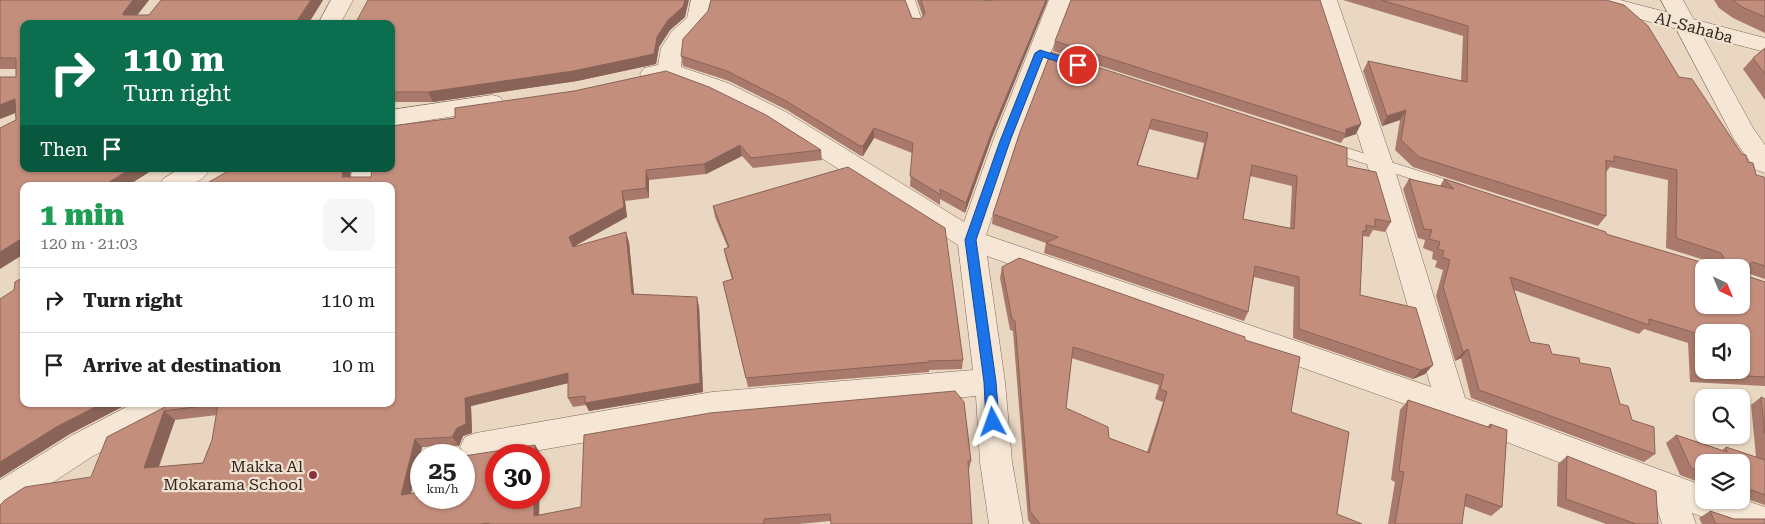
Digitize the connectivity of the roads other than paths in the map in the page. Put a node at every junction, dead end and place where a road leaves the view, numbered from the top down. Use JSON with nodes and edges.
{"nodes":[{"id":1,"x":342,"y":0,"type":"edge"},
{"id":2,"x":702,"y":0,"type":"edge"},
{"id":3,"x":908,"y":0,"type":"edge"},
{"id":4,"x":1060,"y":0,"type":"edge"},
{"id":5,"x":1326,"y":0,"type":"edge"},
{"id":6,"x":1594,"y":0,"type":"edge"},
{"id":7,"x":1672,"y":0,"type":"edge"},
{"id":8,"x":331,"y":20,"type":"edge"},
{"id":9,"x":917,"y":24,"type":"edge"},
{"id":10,"x":1684,"y":24,"type":"junction"},
{"id":11,"x":1765,"y":46,"type":"edge"},
{"id":12,"x":669,"y":71,"type":"junction"},
{"id":13,"x":632,"y":79,"type":"edge"},
{"id":14,"x":518,"y":99,"type":"edge"},
{"id":15,"x":395,"y":117,"type":"edge"},
{"id":16,"x":1314,"y":142,"type":"edge"},
{"id":17,"x":1380,"y":164,"type":"junction"},
{"id":18,"x":1765,"y":164,"type":"edge"},
{"id":19,"x":193,"y":172,"type":"edge"},
{"id":20,"x":178,"y":182,"type":"edge"},
{"id":21,"x":1472,"y":193,"type":"edge"},
{"id":22,"x":971,"y":240,"type":"junction"},
{"id":23,"x":990,"y":382,"type":"junction"},
{"id":24,"x":156,"y":407,"type":"edge"},
{"id":25,"x":1452,"y":407,"type":"junction"},
{"id":26,"x":476,"y":446,"type":"dead end"},
{"id":27,"x":1667,"y":489,"type":"junction"},
{"id":28,"x":0,"y":501,"type":"edge"},
{"id":29,"x":1765,"y":523,"type":"edge"},
{"id":30,"x":1006,"y":524,"type":"edge"},
{"id":31,"x":1680,"y":524,"type":"edge"}],
"edges":[{"from":1,"to":8,"type":"street"},
{"from":2,"to":12,"type":"street"},
{"from":3,"to":9,"type":"lane"},
{"from":4,"to":22,"type":"street"},
{"from":5,"to":17,"type":"street"},
{"from":6,"to":10,"type":"street","name":"Al-Sahaba"},
{"from":7,"to":10,"type":"street"},
{"from":10,"to":11,"type":"street","name":"Al-Sahaba"},
{"from":10,"to":18,"type":"street"},
{"from":12,"to":13,"type":"street"},
{"from":12,"to":22,"type":"street"},
{"from":14,"to":15,"type":"street"},
{"from":16,"to":17,"type":"lane"},
{"from":17,"to":21,"type":"lane"},
{"from":17,"to":25,"type":"street"},
{"from":19,"to":20,"type":"street"},
{"from":22,"to":23,"type":"street"},
{"from":22,"to":25,"type":"street"},
{"from":23,"to":26,"type":"street"},
{"from":23,"to":30,"type":"street"},
{"from":24,"to":28,"type":"street"},
{"from":25,"to":27,"type":"street"},
{"from":27,"to":29,"type":"street"},
{"from":27,"to":31,"type":"street"}]}
